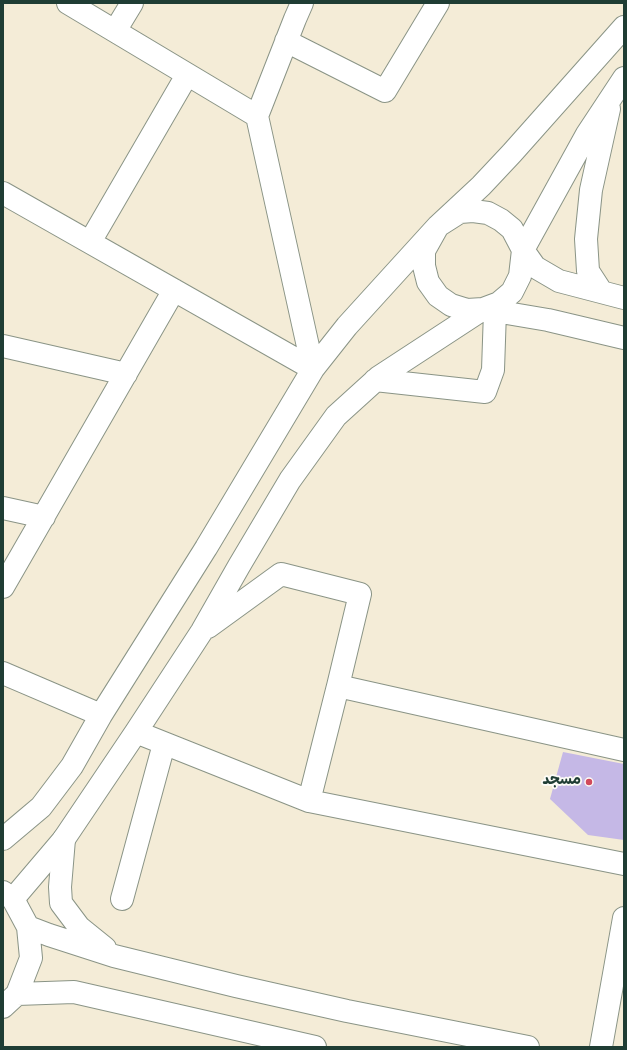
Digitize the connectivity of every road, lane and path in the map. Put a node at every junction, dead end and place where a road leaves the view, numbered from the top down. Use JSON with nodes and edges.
{"nodes":[{"id":1,"x":68,"y":3,"type":"edge"},
{"id":2,"x":132,"y":3,"type":"edge"},
{"id":3,"x":302,"y":3,"type":"edge"},
{"id":4,"x":438,"y":3,"type":"edge"},
{"id":5,"x":624,"y":28,"type":"edge"},
{"id":6,"x":115,"y":31,"type":"junction"},
{"id":7,"x":286,"y":41,"type":"junction"},
{"id":8,"x":187,"y":75,"type":"junction"},
{"id":9,"x":624,"y":78,"type":"edge"},
{"id":10,"x":612,"y":96,"type":"junction"},
{"id":11,"x":257,"y":116,"type":"junction"},
{"id":12,"x":3,"y":193,"type":"edge"},
{"id":13,"x":438,"y":226,"type":"junction"},
{"id":14,"x":90,"y":242,"type":"junction"},
{"id":15,"x":523,"y":250,"type":"junction"},
{"id":16,"x":174,"y":290,"type":"junction"},
{"id":17,"x":601,"y":291,"type":"junction"},
{"id":18,"x":624,"y":298,"type":"edge"},
{"id":19,"x":489,"y":310,"type":"junction"},
{"id":20,"x":624,"y":338,"type":"edge"},
{"id":21,"x":3,"y":346,"type":"edge"},
{"id":22,"x":312,"y":369,"type":"junction"},
{"id":23,"x":126,"y":374,"type":"junction"},
{"id":24,"x":375,"y":380,"type":"junction"},
{"id":25,"x":3,"y":508,"type":"edge"},
{"id":26,"x":44,"y":517,"type":"junction"},
{"id":27,"x":3,"y":587,"type":"edge"},
{"id":28,"x":202,"y":631,"type":"junction"},
{"id":29,"x":3,"y":673,"type":"edge"},
{"id":30,"x":338,"y":686,"type":"junction"},
{"id":31,"x":100,"y":715,"type":"junction"},
{"id":32,"x":136,"y":732,"type":"junction"},
{"id":33,"x":164,"y":744,"type":"junction"},
{"id":34,"x":624,"y":750,"type":"edge"},
{"id":35,"x":309,"y":801,"type":"junction"},
{"id":36,"x":3,"y":839,"type":"edge"},
{"id":37,"x":64,"y":839,"type":"junction"},
{"id":38,"x":624,"y":864,"type":"edge"},
{"id":39,"x":8,"y":896,"type":"edge"},
{"id":40,"x":122,"y":899,"type":"dead end"},
{"id":41,"x":624,"y":918,"type":"edge"},
{"id":42,"x":28,"y":927,"type":"junction"},
{"id":43,"x":114,"y":956,"type":"junction"},
{"id":44,"x":10,"y":1000,"type":"edge"},
{"id":45,"x":315,"y":1047,"type":"edge"},
{"id":46,"x":528,"y":1047,"type":"edge"},
{"id":47,"x":601,"y":1047,"type":"edge"}],
"edges":[{"from":1,"to":6,"type":"street"},
{"from":2,"to":6,"type":"street"},
{"from":3,"to":7,"type":"street"},
{"from":4,"to":7,"type":"street"},
{"from":5,"to":13,"type":"street"},
{"from":6,"to":8,"type":"street"},
{"from":7,"to":11,"type":"street"},
{"from":8,"to":11,"type":"street"},
{"from":8,"to":14,"type":"street"},
{"from":9,"to":10,"type":"street"},
{"from":10,"to":15,"type":"street"},
{"from":10,"to":17,"type":"street"},
{"from":11,"to":22,"type":"street"},
{"from":12,"to":14,"type":"street"},
{"from":13,"to":15,"type":"street"},
{"from":13,"to":19,"type":"street"},
{"from":13,"to":22,"type":"street"},
{"from":14,"to":16,"type":"street"},
{"from":15,"to":17,"type":"street"},
{"from":15,"to":19,"type":"street"},
{"from":16,"to":22,"type":"street"},
{"from":16,"to":23,"type":"street"},
{"from":17,"to":18,"type":"street"},
{"from":19,"to":20,"type":"street"},
{"from":19,"to":24,"type":"street"},
{"from":19,"to":24,"type":"street"},
{"from":21,"to":23,"type":"street"},
{"from":22,"to":31,"type":"street"},
{"from":23,"to":26,"type":"street"},
{"from":24,"to":28,"type":"street"},
{"from":25,"to":26,"type":"street"},
{"from":26,"to":27,"type":"street"},
{"from":28,"to":30,"type":"street"},
{"from":28,"to":32,"type":"street"},
{"from":29,"to":31,"type":"street"},
{"from":30,"to":34,"type":"street"},
{"from":30,"to":35,"type":"street"},
{"from":31,"to":36,"type":"street"},
{"from":32,"to":33,"type":"street"},
{"from":32,"to":37,"type":"street"},
{"from":33,"to":35,"type":"street"},
{"from":33,"to":40,"type":"street"},
{"from":35,"to":38,"type":"street"},
{"from":37,"to":39,"type":"street"},
{"from":37,"to":43,"type":"street"},
{"from":39,"to":42,"type":"street"},
{"from":41,"to":47,"type":"street"},
{"from":42,"to":43,"type":"street"},
{"from":42,"to":44,"type":"street"},
{"from":43,"to":46,"type":"street"},
{"from":44,"to":45,"type":"street"}]}
